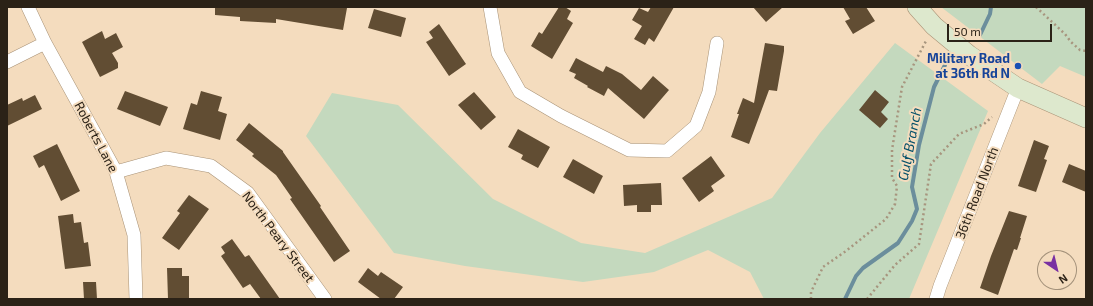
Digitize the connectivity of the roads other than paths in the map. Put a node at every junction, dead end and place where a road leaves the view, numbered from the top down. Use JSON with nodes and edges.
{"nodes":[{"id":1,"x":28,"y":7,"type":"edge"},
{"id":2,"x":490,"y":7,"type":"edge"},
{"id":3,"x":917,"y":7,"type":"edge"},
{"id":4,"x":45,"y":43,"type":"junction"},
{"id":5,"x":717,"y":43,"type":"dead end"},
{"id":6,"x":7,"y":62,"type":"edge"},
{"id":7,"x":1018,"y":88,"type":"junction"},
{"id":8,"x":1086,"y":118,"type":"edge"},
{"id":9,"x":116,"y":172,"type":"junction"},
{"id":10,"x":136,"y":299,"type":"edge"},
{"id":11,"x":325,"y":299,"type":"edge"},
{"id":12,"x":936,"y":299,"type":"edge"}],
"edges":[{"from":1,"to":4,"type":"street","name":"Roberts Lane"},
{"from":2,"to":5,"type":"street"},
{"from":3,"to":7,"type":"main road"},
{"from":4,"to":6,"type":"street"},
{"from":4,"to":9,"type":"street","name":"Roberts Lane"},
{"from":7,"to":8,"type":"main road"},
{"from":7,"to":12,"type":"street","name":"36th Road North"},
{"from":9,"to":10,"type":"street","name":"Roberts Lane"},
{"from":9,"to":11,"type":"street","name":"North Peary Street"}]}
